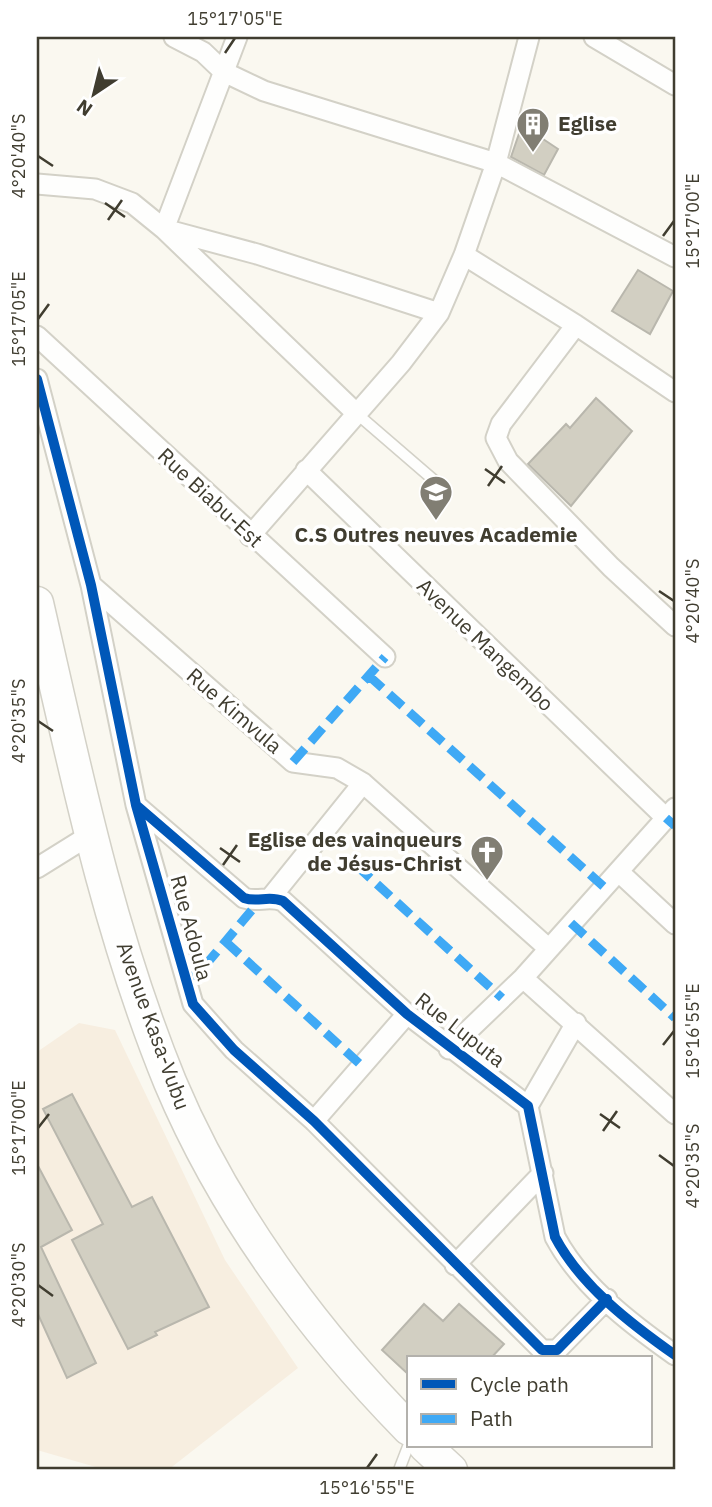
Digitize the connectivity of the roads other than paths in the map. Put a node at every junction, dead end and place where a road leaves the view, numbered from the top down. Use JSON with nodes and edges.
{"nodes":[{"id":1,"x":174,"y":37,"type":"edge"},
{"id":2,"x":237,"y":37,"type":"edge"},
{"id":3,"x":529,"y":37,"type":"edge"},
{"id":4,"x":594,"y":37,"type":"edge"},
{"id":5,"x":224,"y":72,"type":"junction"},
{"id":6,"x":675,"y":85,"type":"edge"},
{"id":7,"x":496,"y":163,"type":"junction"},
{"id":8,"x":37,"y":184,"type":"edge"},
{"id":9,"x":164,"y":229,"type":"junction"},
{"id":10,"x":464,"y":255,"type":"junction"},
{"id":11,"x":675,"y":257,"type":"edge"},
{"id":12,"x":439,"y":313,"type":"junction"},
{"id":13,"x":576,"y":325,"type":"junction"},
{"id":14,"x":37,"y":336,"type":"edge"},
{"id":15,"x":37,"y":379,"type":"edge"},
{"id":16,"x":675,"y":392,"type":"edge"},
{"id":17,"x":356,"y":413,"type":"junction"},
{"id":18,"x":306,"y":470,"type":"junction"},
{"id":19,"x":436,"y":482,"type":"dead end"},
{"id":20,"x":250,"y":536,"type":"junction"},
{"id":21,"x":92,"y":585,"type":"junction"},
{"id":22,"x":37,"y":603,"type":"edge"},
{"id":23,"x":675,"y":626,"type":"edge"},
{"id":24,"x":384,"y":657,"type":"dead end"},
{"id":25,"x":363,"y":783,"type":"junction"},
{"id":26,"x":136,"y":805,"type":"junction"},
{"id":27,"x":671,"y":813,"type":"edge"},
{"id":28,"x":90,"y":835,"type":"junction"},
{"id":29,"x":37,"y":868,"type":"edge"},
{"id":30,"x":618,"y":872,"type":"junction"},
{"id":31,"x":272,"y":896,"type":"junction"},
{"id":32,"x":675,"y":924,"type":"edge"},
{"id":33,"x":548,"y":948,"type":"junction"},
{"id":34,"x":523,"y":978,"type":"junction"},
{"id":35,"x":407,"y":1014,"type":"junction"},
{"id":36,"x":576,"y":1023,"type":"junction"},
{"id":37,"x":449,"y":1049,"type":"junction"},
{"id":38,"x":528,"y":1106,"type":"junction"},
{"id":39,"x":675,"y":1114,"type":"edge"},
{"id":40,"x":314,"y":1121,"type":"junction"},
{"id":41,"x":543,"y":1173,"type":"junction"},
{"id":42,"x":455,"y":1265,"type":"junction"},
{"id":43,"x":607,"y":1299,"type":"junction"},
{"id":44,"x":675,"y":1355,"type":"edge"},
{"id":45,"x":407,"y":1427,"type":"edge"},
{"id":46,"x":407,"y":1448,"type":"edge"},
{"id":47,"x":427,"y":1448,"type":"edge"},
{"id":48,"x":399,"y":1470,"type":"edge"},
{"id":49,"x":451,"y":1470,"type":"edge"}],
"edges":[{"from":1,"to":5,"type":"street"},
{"from":2,"to":5,"type":"street"},
{"from":3,"to":7,"type":"street"},
{"from":4,"to":6,"type":"street"},
{"from":5,"to":7,"type":"street"},
{"from":5,"to":9,"type":"street"},
{"from":7,"to":10,"type":"street"},
{"from":7,"to":11,"type":"street"},
{"from":8,"to":9,"type":"street"},
{"from":9,"to":12,"type":"street"},
{"from":9,"to":17,"type":"street"},
{"from":10,"to":12,"type":"street"},
{"from":10,"to":13,"type":"street"},
{"from":12,"to":17,"type":"street"},
{"from":13,"to":16,"type":"street"},
{"from":13,"to":23,"type":"street"},
{"from":14,"to":20,"type":"street","name":"Rue Biabu-Est"},
{"from":15,"to":21,"type":"street","name":"Rue Adoula"},
{"from":17,"to":18,"type":"street"},
{"from":17,"to":19,"type":"lane"},
{"from":18,"to":20,"type":"street"},
{"from":18,"to":27,"type":"street","name":"Avenue Mangembo"},
{"from":20,"to":24,"type":"street","name":"Rue Biabu-Est"},
{"from":21,"to":25,"type":"street","name":"Rue Kimvula"},
{"from":21,"to":26,"type":"street","name":"Rue Adoula"},
{"from":22,"to":28,"type":"main road","name":"Avenue Kasa-Vubu"},
{"from":25,"to":31,"type":"street"},
{"from":25,"to":33,"type":"street","name":"Rue Kimvula"},
{"from":26,"to":31,"type":"street"},
{"from":26,"to":40,"type":"street","name":"Rue Adoula"},
{"from":27,"to":30,"type":"street"},
{"from":28,"to":29,"type":"street"},
{"from":28,"to":45,"type":"main road","name":"Avenue Kasa-Vubu"},
{"from":30,"to":32,"type":"street"},
{"from":30,"to":33,"type":"street"},
{"from":31,"to":35,"type":"street","name":"Rue Luputa"},
{"from":33,"to":34,"type":"street"},
{"from":34,"to":36,"type":"street"},
{"from":34,"to":37,"type":"street"},
{"from":35,"to":37,"type":"street","name":"Rue Luputa"},
{"from":35,"to":40,"type":"street"},
{"from":36,"to":38,"type":"street"},
{"from":36,"to":39,"type":"street"},
{"from":37,"to":38,"type":"street","name":"Rue Luputa"},
{"from":38,"to":41,"type":"street"},
{"from":40,"to":42,"type":"street","name":"Rue Adoula"},
{"from":41,"to":42,"type":"street"},
{"from":41,"to":43,"type":"street"},
{"from":42,"to":43,"type":"street","name":"Rue Adoula"},
{"from":43,"to":44,"type":"street"},
{"from":46,"to":48,"type":"lane"},
{"from":47,"to":49,"type":"main road"}]}
